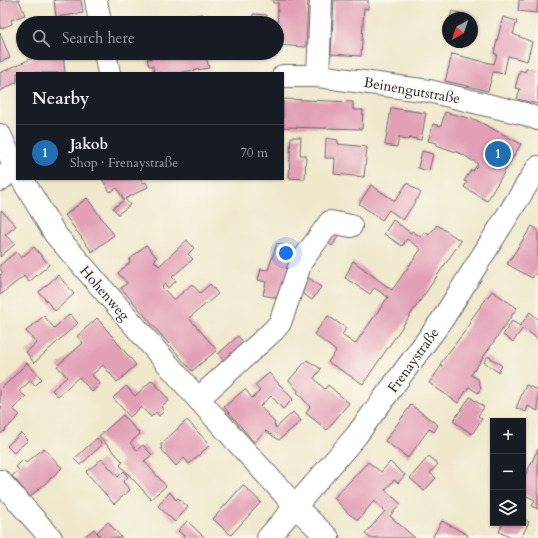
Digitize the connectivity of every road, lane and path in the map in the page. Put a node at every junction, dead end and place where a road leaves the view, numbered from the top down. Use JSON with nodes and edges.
{"nodes":[{"id":1,"x":96,"y":0,"type":"edge"},
{"id":2,"x":321,"y":0,"type":"edge"},
{"id":3,"x":99,"y":16,"type":"edge"},
{"id":4,"x":106,"y":60,"type":"edge"},
{"id":5,"x":109,"y":72,"type":"edge"},
{"id":6,"x":284,"y":76,"type":"edge"},
{"id":7,"x":318,"y":76,"type":"junction"},
{"id":8,"x":538,"y":119,"type":"edge"},
{"id":9,"x":0,"y":135,"type":"edge"},
{"id":10,"x":538,"y":167,"type":"edge"},
{"id":11,"x":14,"y":172,"type":"edge"},
{"id":12,"x":19,"y":180,"type":"edge"},
{"id":13,"x":351,"y":226,"type":"dead end"},
{"id":14,"x":198,"y":399,"type":"junction"},
{"id":15,"x":0,"y":481,"type":"edge"},
{"id":16,"x":296,"y":507,"type":"junction"},
{"id":17,"x":51,"y":538,"type":"edge"},
{"id":18,"x":268,"y":538,"type":"edge"},
{"id":19,"x":328,"y":538,"type":"edge"}],
"edges":[{"from":1,"to":3,"type":"street"},
{"from":2,"to":7,"type":"street"},
{"from":4,"to":5,"type":"street"},
{"from":6,"to":7,"type":"street","name":"Beinengutstraße"},
{"from":7,"to":8,"type":"street","name":"Beinengutstraße"},
{"from":9,"to":11,"type":"street","name":"Hohenweg"},
{"from":10,"to":16,"type":"street","name":"Frenaystraße"},
{"from":12,"to":14,"type":"street","name":"Hohenweg"},
{"from":13,"to":14,"type":"street"},
{"from":14,"to":16,"type":"street","name":"Hohenweg"},
{"from":15,"to":17,"type":"street"},
{"from":16,"to":18,"type":"street","name":"Frenaystraße"},
{"from":16,"to":19,"type":"street","name":"Hohenweg"}]}
